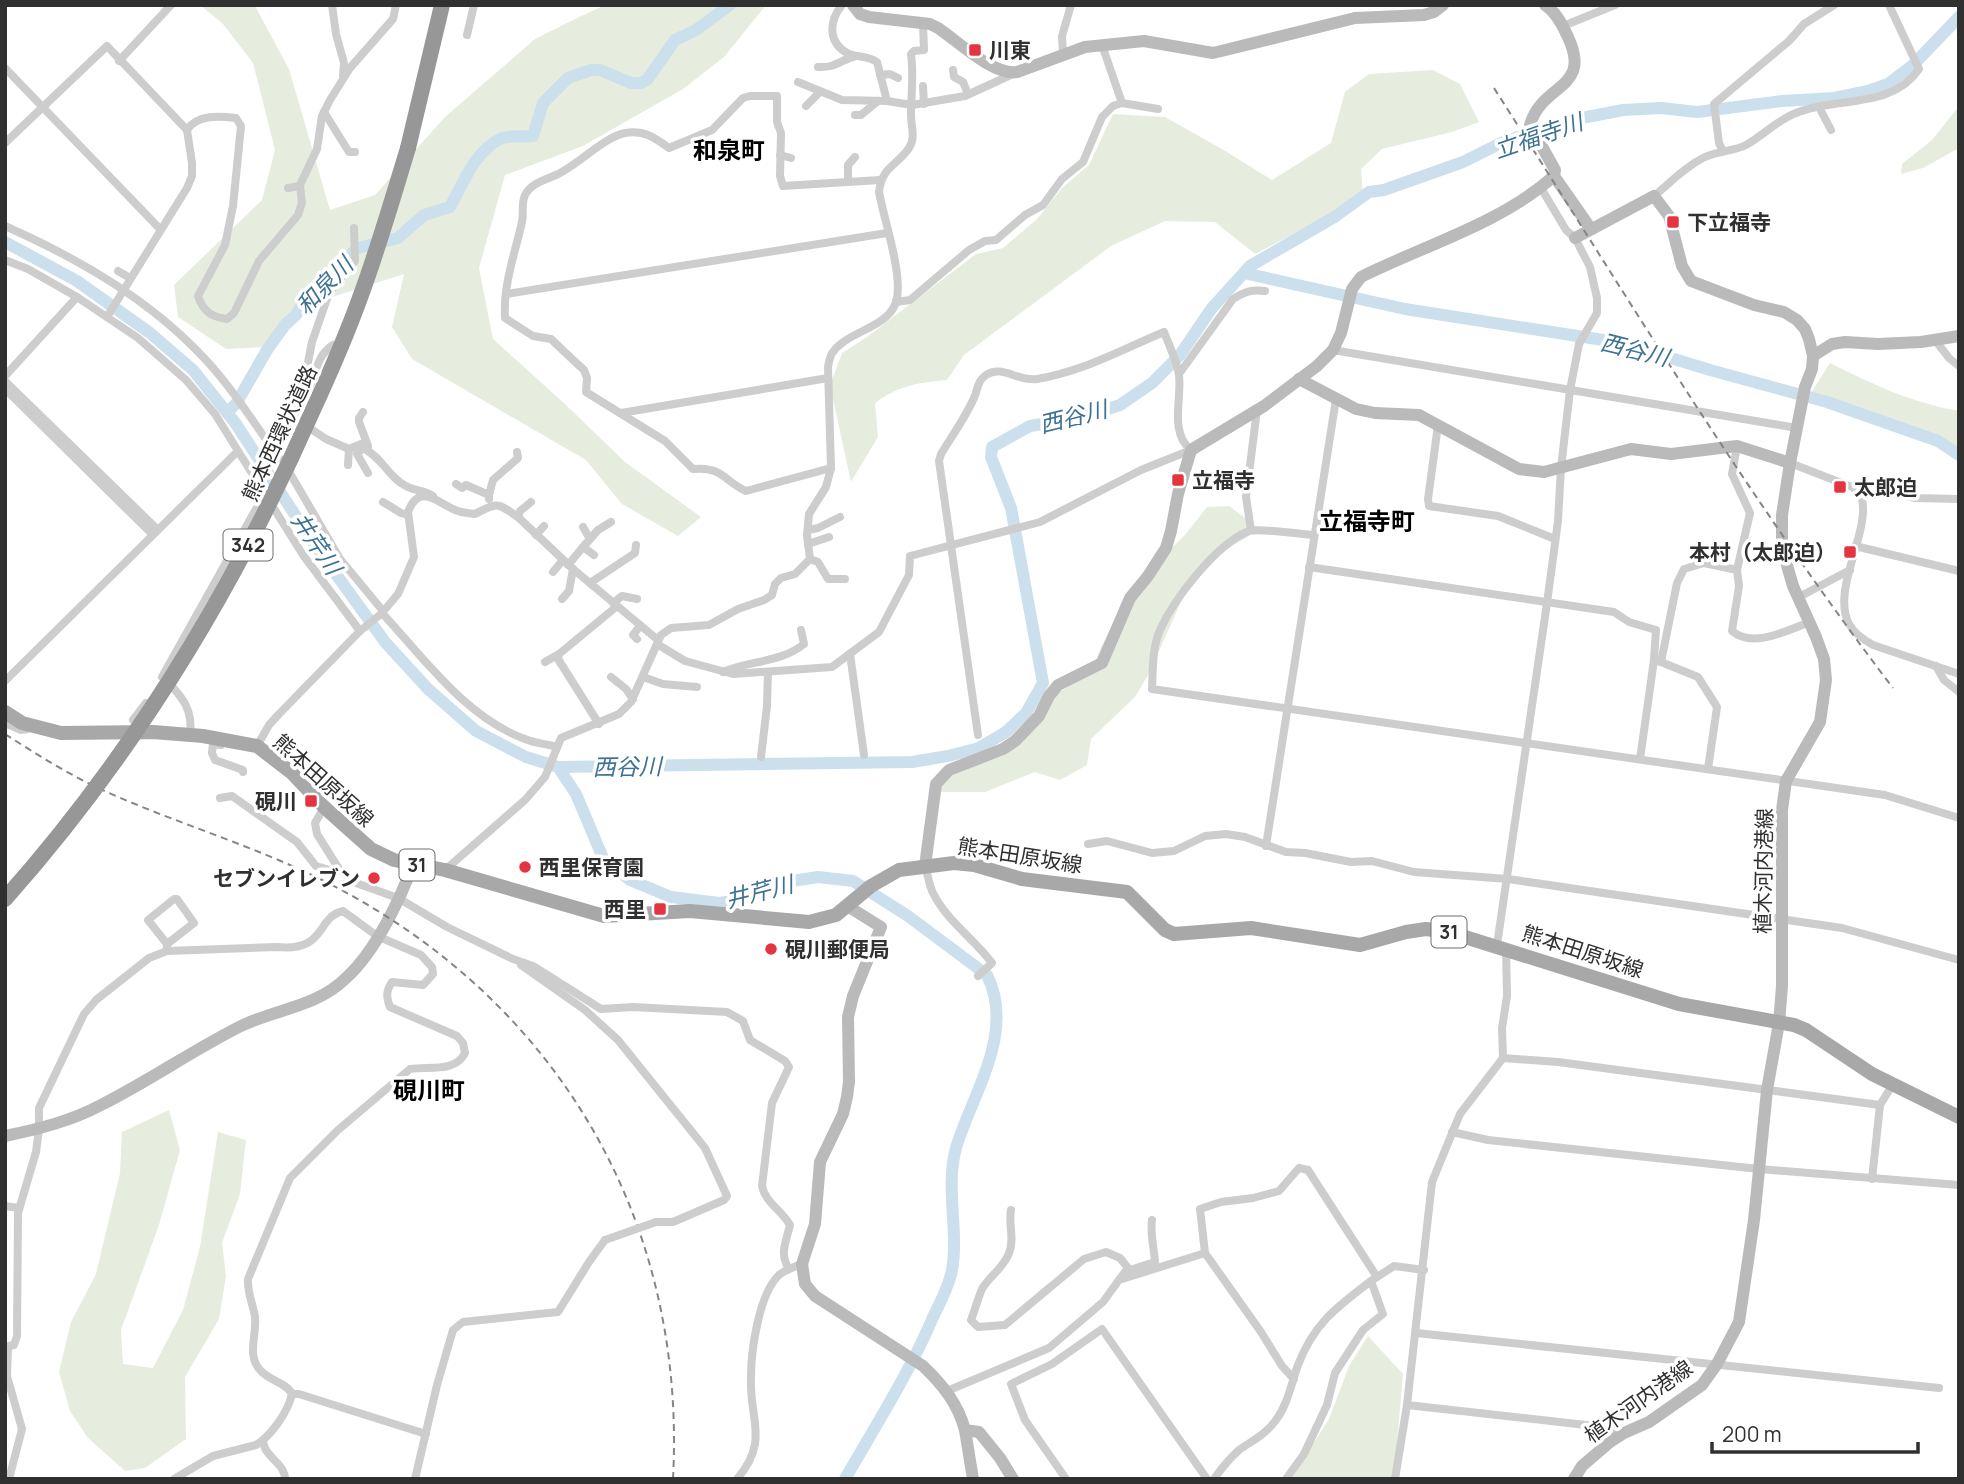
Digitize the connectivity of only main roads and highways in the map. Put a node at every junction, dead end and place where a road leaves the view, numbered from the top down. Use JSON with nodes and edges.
{"nodes":[{"id":1,"x":432,"y":5,"type":"edge"},
{"id":2,"x":444,"y":5,"type":"edge"},
{"id":3,"x":408,"y":148,"type":"junction"},
{"id":4,"x":5,"y":712,"type":"edge"},
{"id":5,"x":5,"y":899,"type":"edge"},
{"id":6,"x":1959,"y":1117,"type":"edge"}],
"edges":[{"from":1,"to":3,"type":"highway"},
{"from":2,"to":3,"type":"highway","name":"熊本西環状道路","number":"342"},
{"from":3,"to":5,"type":"highway","name":"熊本西環状道路","number":"342","bridge":true},
{"from":4,"to":6,"type":"main road","name":"熊本田原坂線","number":"31"}]}
